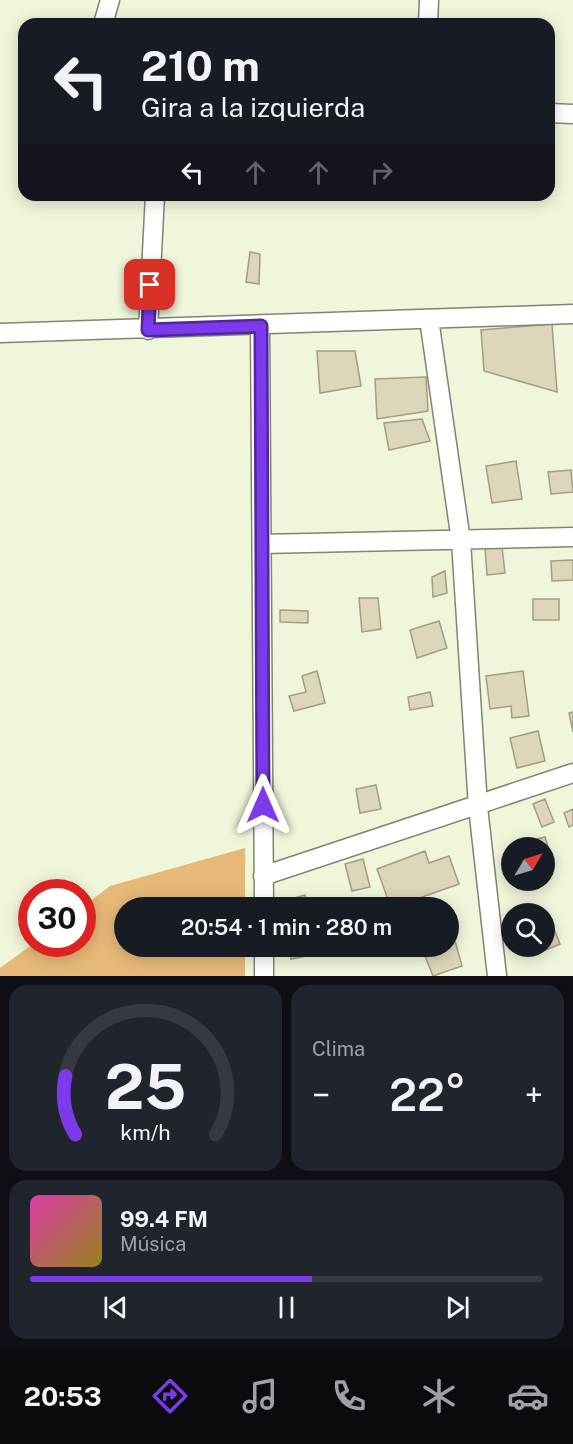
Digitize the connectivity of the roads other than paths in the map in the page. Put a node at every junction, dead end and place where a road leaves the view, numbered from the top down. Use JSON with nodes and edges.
{"nodes":[{"id":1,"x":110,"y":0,"type":"edge"},
{"id":2,"x":429,"y":0,"type":"edge"},
{"id":3,"x":105,"y":18,"type":"edge"},
{"id":4,"x":428,"y":18,"type":"edge"},
{"id":5,"x":555,"y":113,"type":"edge"},
{"id":6,"x":573,"y":114,"type":"edge"},
{"id":7,"x":155,"y":201,"type":"edge"},
{"id":8,"x":573,"y":314,"type":"edge"},
{"id":9,"x":429,"y":320,"type":"junction"},
{"id":10,"x":261,"y":326,"type":"junction"},
{"id":11,"x":148,"y":330,"type":"junction"},
{"id":12,"x":0,"y":333,"type":"edge"},
{"id":13,"x":573,"y":537,"type":"edge"},
{"id":14,"x":461,"y":541,"type":"junction"},
{"id":15,"x":262,"y":544,"type":"junction"},
{"id":16,"x":573,"y":773,"type":"edge"},
{"id":17,"x":478,"y":807,"type":"junction"},
{"id":18,"x":263,"y":876,"type":"junction"},
{"id":19,"x":264,"y":897,"type":"edge"},
{"id":20,"x":264,"y":957,"type":"edge"},
{"id":21,"x":264,"y":976,"type":"edge"},
{"id":22,"x":497,"y":976,"type":"edge"}],
"edges":[{"from":1,"to":3,"type":"street"},
{"from":2,"to":4,"type":"street"},
{"from":5,"to":6,"type":"street"},
{"from":7,"to":11,"type":"street"},
{"from":8,"to":9,"type":"street"},
{"from":9,"to":10,"type":"street"},
{"from":9,"to":14,"type":"street"},
{"from":10,"to":11,"type":"street"},
{"from":10,"to":15,"type":"street"},
{"from":11,"to":12,"type":"street"},
{"from":13,"to":14,"type":"street"},
{"from":14,"to":15,"type":"street"},
{"from":14,"to":17,"type":"street"},
{"from":15,"to":18,"type":"street"},
{"from":16,"to":17,"type":"street"},
{"from":17,"to":18,"type":"street"},
{"from":17,"to":22,"type":"street"},
{"from":18,"to":19,"type":"street"},
{"from":20,"to":21,"type":"street"}]}
